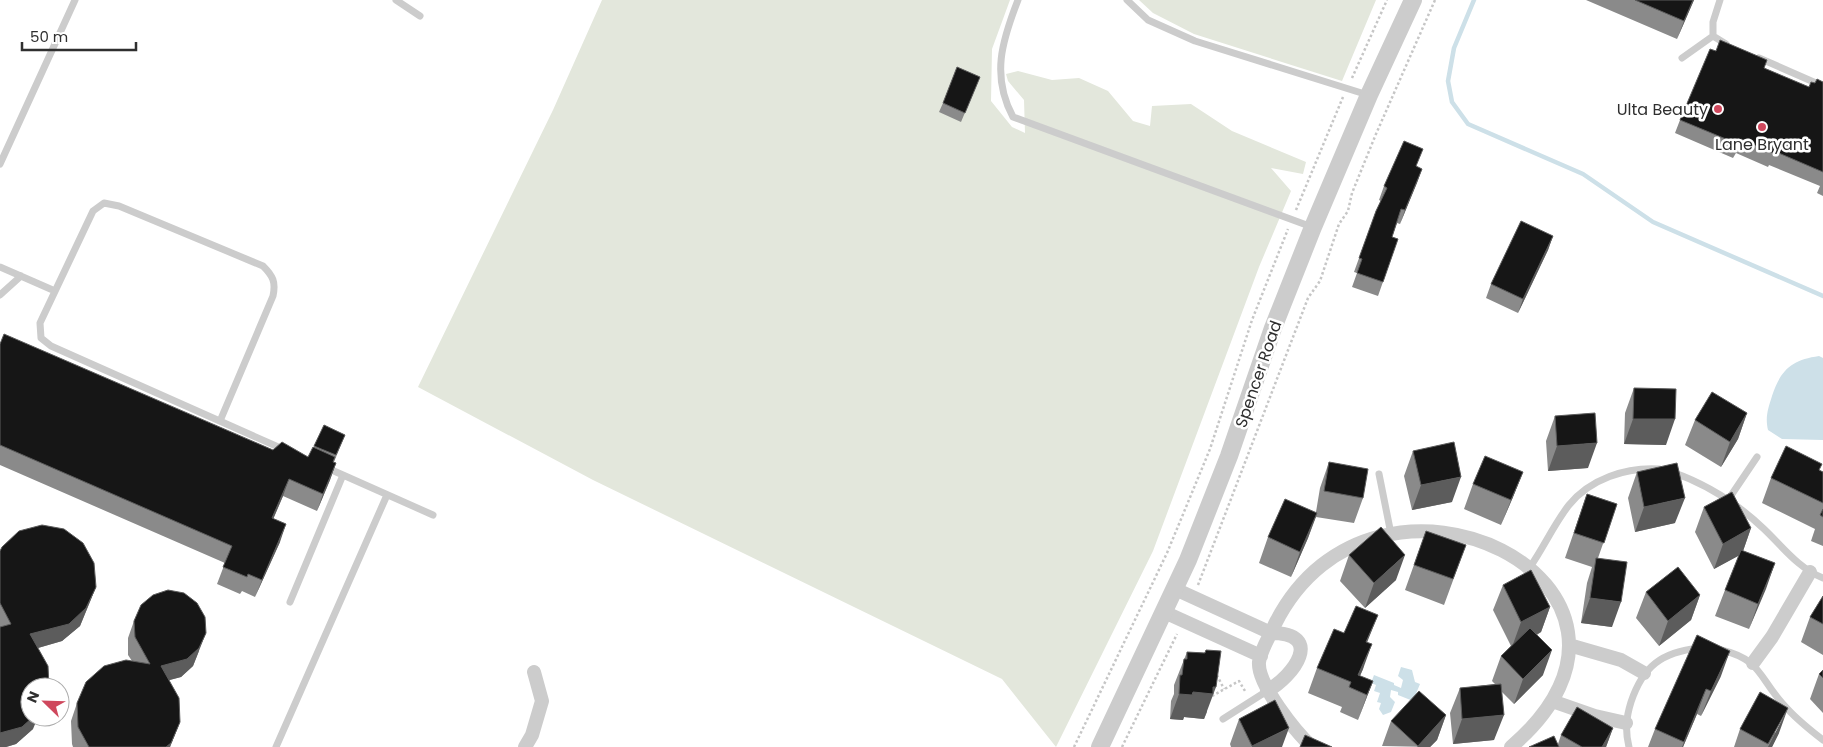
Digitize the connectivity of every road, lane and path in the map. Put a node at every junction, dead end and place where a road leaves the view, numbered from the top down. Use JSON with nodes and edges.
{"nodes":[{"id":1,"x":75,"y":0,"type":"edge"},
{"id":2,"x":396,"y":0,"type":"edge"},
{"id":3,"x":1018,"y":0,"type":"edge"},
{"id":4,"x":1126,"y":0,"type":"edge"},
{"id":5,"x":1387,"y":0,"type":"edge"},
{"id":6,"x":1413,"y":0,"type":"edge"},
{"id":7,"x":1435,"y":0,"type":"edge"},
{"id":8,"x":1720,"y":0,"type":"edge"},
{"id":9,"x":420,"y":16,"type":"dead end"},
{"id":10,"x":1712,"y":36,"type":"junction"},
{"id":11,"x":1731,"y":46,"type":"edge"},
{"id":12,"x":1748,"y":54,"type":"edge"},
{"id":13,"x":1682,"y":58,"type":"dead end"},
{"id":14,"x":1823,"y":86,"type":"edge"},
{"id":15,"x":1347,"y":89,"type":"junction"},
{"id":16,"x":1368,"y":95,"type":"junction"},
{"id":17,"x":0,"y":164,"type":"edge"},
{"id":18,"x":1292,"y":219,"type":"junction"},
{"id":19,"x":1313,"y":227,"type":"junction"},
{"id":20,"x":0,"y":267,"type":"edge"},
{"id":21,"x":21,"y":276,"type":"junction"},
{"id":22,"x":56,"y":291,"type":"junction"},
{"id":23,"x":0,"y":294,"type":"edge"},
{"id":24,"x":220,"y":421,"type":"junction"},
{"id":25,"x":289,"y":451,"type":"edge"},
{"id":26,"x":1758,"y":458,"type":"dead end"},
{"id":27,"x":316,"y":463,"type":"edge"},
{"id":28,"x":1379,"y":474,"type":"dead end"},
{"id":29,"x":343,"y":475,"type":"junction"},
{"id":30,"x":387,"y":495,"type":"junction"},
{"id":31,"x":1728,"y":500,"type":"junction"},
{"id":32,"x":433,"y":515,"type":"dead end"},
{"id":33,"x":1392,"y":534,"type":"junction"},
{"id":34,"x":1530,"y":567,"type":"junction"},
{"id":35,"x":1810,"y":572,"type":"junction"},
{"id":36,"x":1823,"y":578,"type":"edge"},
{"id":37,"x":1175,"y":589,"type":"junction"},
{"id":38,"x":1193,"y":597,"type":"junction"},
{"id":39,"x":290,"y":602,"type":"dead end"},
{"id":40,"x":1164,"y":612,"type":"junction"},
{"id":41,"x":1183,"y":620,"type":"junction"},
{"id":42,"x":1271,"y":633,"type":"junction"},
{"id":43,"x":1569,"y":645,"type":"junction"},
{"id":44,"x":1707,"y":647,"type":"edge"},
{"id":45,"x":1716,"y":649,"type":"edge"},
{"id":46,"x":1261,"y":656,"type":"junction"},
{"id":47,"x":1752,"y":663,"type":"junction"},
{"id":48,"x":1215,"y":671,"type":"edge"},
{"id":49,"x":534,"y":672,"type":"dead end"},
{"id":50,"x":1644,"y":673,"type":"junction"},
{"id":51,"x":1224,"y":689,"type":"junction"},
{"id":52,"x":1267,"y":691,"type":"junction"},
{"id":53,"x":1212,"y":696,"type":"edge"},
{"id":54,"x":1552,"y":701,"type":"junction"},
{"id":55,"x":1251,"y":702,"type":"junction"},
{"id":56,"x":1223,"y":719,"type":"dead end"},
{"id":57,"x":1626,"y":723,"type":"junction"},
{"id":58,"x":1823,"y":740,"type":"edge"},
{"id":59,"x":276,"y":747,"type":"edge"},
{"id":60,"x":525,"y":747,"type":"edge"},
{"id":61,"x":1074,"y":747,"type":"edge"},
{"id":62,"x":1100,"y":747,"type":"edge"},
{"id":63,"x":1122,"y":747,"type":"edge"},
{"id":64,"x":1312,"y":747,"type":"edge"},
{"id":65,"x":1511,"y":747,"type":"edge"},
{"id":66,"x":1629,"y":747,"type":"edge"}],
"edges":[{"from":1,"to":17,"type":"lane"},
{"from":2,"to":9,"type":"lane"},
{"from":3,"to":18,"type":"lane"},
{"from":4,"to":15,"type":"lane"},
{"from":5,"to":15,"type":"path"},
{"from":6,"to":16,"type":"street","name":"Spencer Road"},
{"from":7,"to":38,"type":"path"},
{"from":8,"to":10,"type":"lane"},
{"from":10,"to":11,"type":"lane"},
{"from":10,"to":13,"type":"lane"},
{"from":12,"to":14,"type":"lane"},
{"from":15,"to":16,"type":"lane"},
{"from":15,"to":18,"type":"path"},
{"from":16,"to":19,"type":"street","name":"Spencer Road"},
{"from":18,"to":19,"type":"lane"},
{"from":18,"to":61,"type":"path"},
{"from":19,"to":37,"type":"street","name":"Spencer Road"},
{"from":20,"to":21,"type":"lane"},
{"from":21,"to":22,"type":"lane"},
{"from":21,"to":23,"type":"lane"},
{"from":22,"to":24,"type":"lane"},
{"from":22,"to":24,"type":"lane"},
{"from":24,"to":25,"type":"lane"},
{"from":26,"to":31,"type":"lane"},
{"from":27,"to":29,"type":"lane"},
{"from":28,"to":33,"type":"lane"},
{"from":29,"to":30,"type":"lane"},
{"from":29,"to":39,"type":"lane"},
{"from":30,"to":32,"type":"lane"},
{"from":30,"to":59,"type":"lane"},
{"from":31,"to":34,"type":"lane"},
{"from":31,"to":35,"type":"lane"},
{"from":33,"to":34,"type":"street"},
{"from":33,"to":42,"type":"street"},
{"from":34,"to":43,"type":"street"},
{"from":35,"to":36,"type":"lane"},
{"from":35,"to":47,"type":"street"},
{"from":37,"to":38,"type":"street"},
{"from":37,"to":40,"type":"street","name":"Spencer Road"},
{"from":38,"to":42,"type":"street"},
{"from":40,"to":41,"type":"street"},
{"from":40,"to":62,"type":"street","name":"Spencer Road"},
{"from":41,"to":46,"type":"street"},
{"from":41,"to":63,"type":"path"},
{"from":42,"to":46,"type":"street"},
{"from":42,"to":52,"type":"street"},
{"from":43,"to":50,"type":"street"},
{"from":43,"to":54,"type":"street"},
{"from":44,"to":50,"type":"lane"},
{"from":45,"to":47,"type":"lane"},
{"from":46,"to":52,"type":"street"},
{"from":47,"to":58,"type":"lane"},
{"from":48,"to":51,"type":"path"},
{"from":49,"to":60,"type":"street"},
{"from":50,"to":57,"type":"lane"},
{"from":51,"to":53,"type":"path"},
{"from":51,"to":55,"type":"path"},
{"from":52,"to":55,"type":"lane"},
{"from":52,"to":64,"type":"street"},
{"from":54,"to":57,"type":"street"},
{"from":54,"to":65,"type":"street"},
{"from":55,"to":56,"type":"lane"},
{"from":57,"to":66,"type":"lane"}]}
